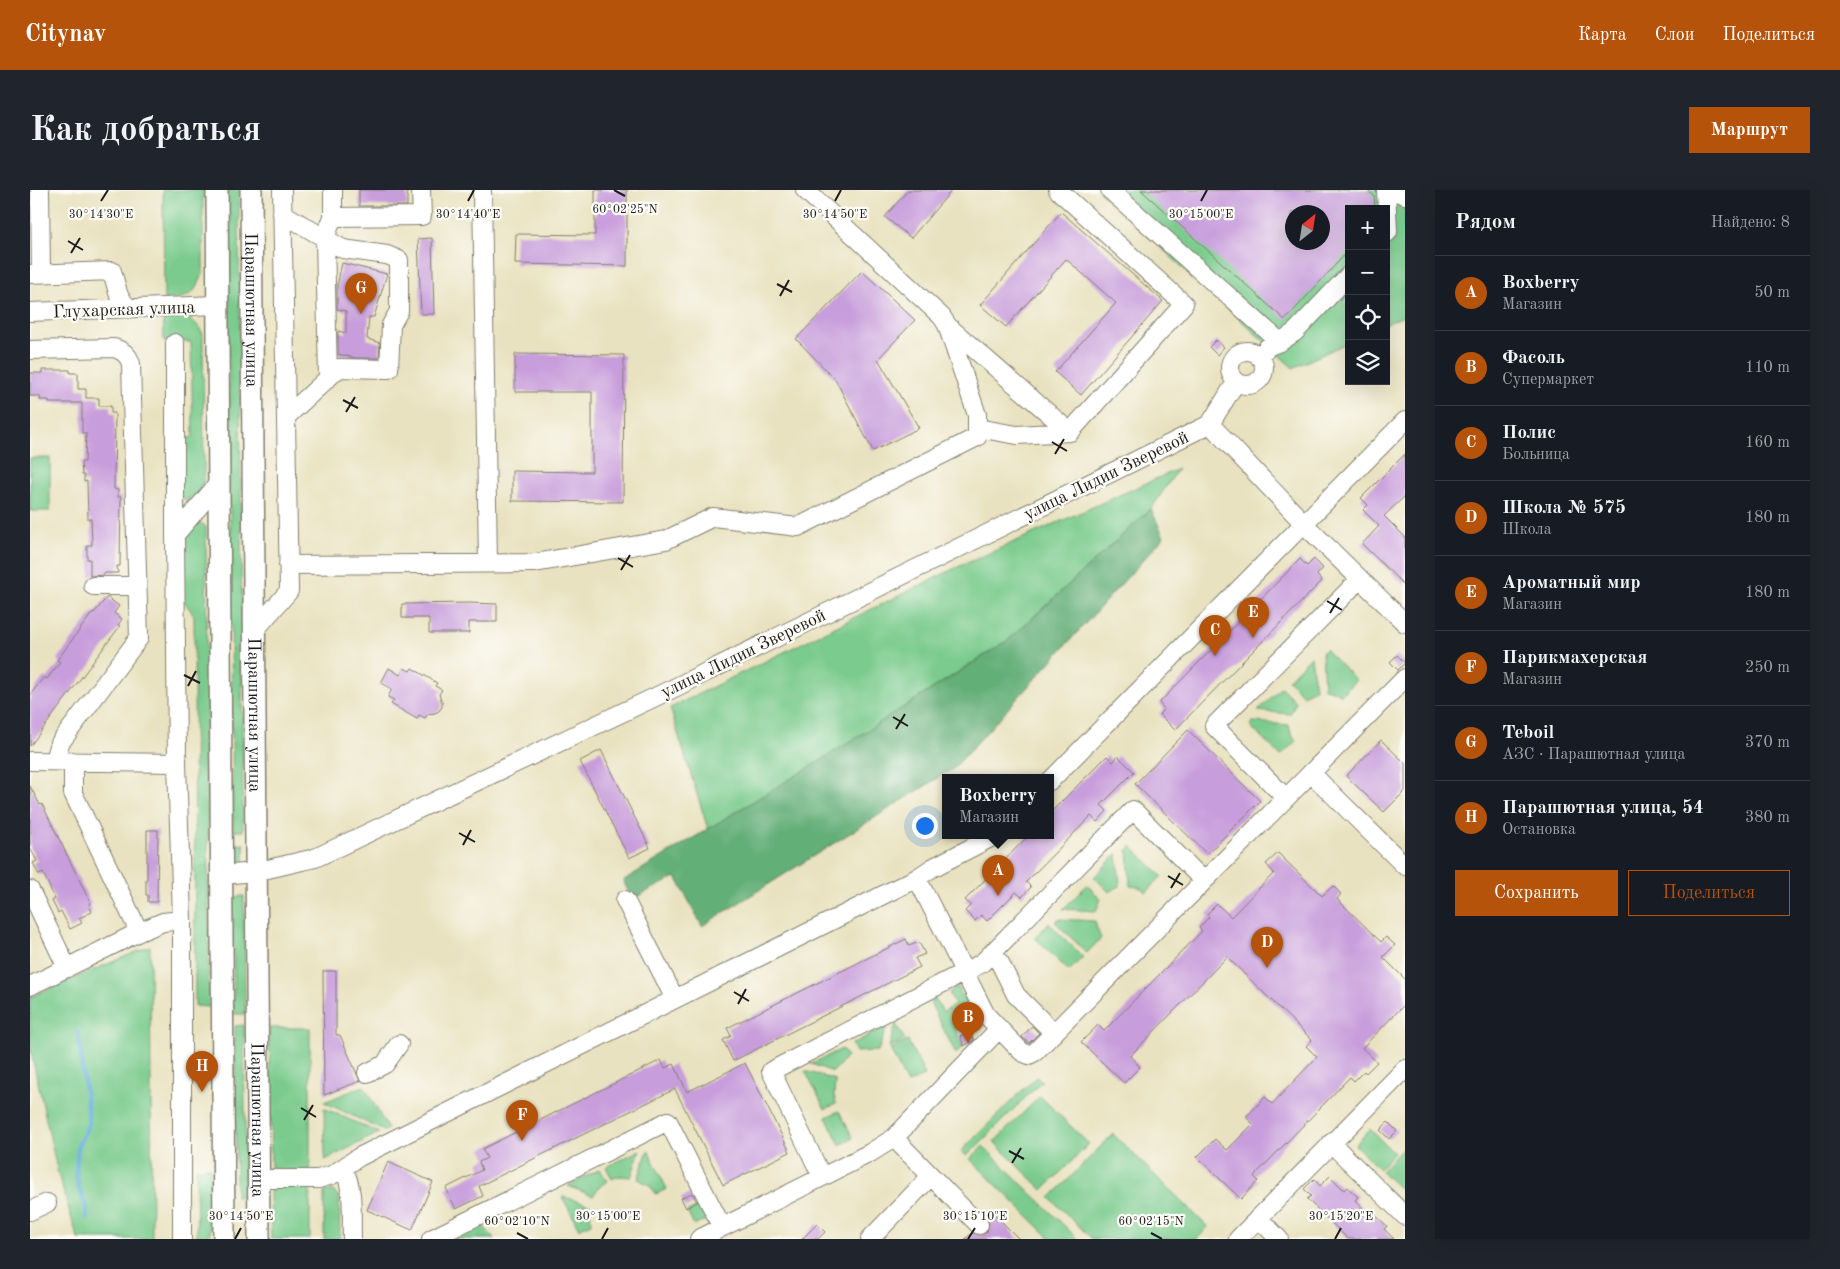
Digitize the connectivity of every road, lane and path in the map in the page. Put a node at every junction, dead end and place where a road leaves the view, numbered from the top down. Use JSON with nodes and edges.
{"nodes":[{"id":1,"x":40,"y":190,"type":"edge"},
{"id":2,"x":217,"y":190,"type":"edge"},
{"id":3,"x":251,"y":190,"type":"edge"},
{"id":4,"x":282,"y":190,"type":"edge"},
{"id":5,"x":333,"y":190,"type":"edge"},
{"id":6,"x":421,"y":190,"type":"edge"},
{"id":7,"x":482,"y":190,"type":"edge"},
{"id":8,"x":805,"y":190,"type":"edge"},
{"id":9,"x":1058,"y":190,"type":"edge"},
{"id":10,"x":1110,"y":190,"type":"edge"},
{"id":11,"x":1386,"y":190,"type":"edge"},
{"id":12,"x":1391,"y":190,"type":"edge"},
{"id":13,"x":1405,"y":195,"type":"edge"},
{"id":14,"x":1387,"y":205,"type":"edge"},
{"id":15,"x":282,"y":213,"type":"junction"},
{"id":16,"x":333,"y":217,"type":"junction"},
{"id":17,"x":325,"y":238,"type":"junction"},
{"id":18,"x":35,"y":274,"type":"edge"},
{"id":19,"x":1345,"y":280,"type":"edge"},
{"id":20,"x":218,"y":305,"type":"junction"},
{"id":21,"x":129,"y":310,"type":"junction"},
{"id":22,"x":30,"y":312,"type":"edge"},
{"id":23,"x":947,"y":325,"type":"junction"},
{"id":24,"x":1280,"y":342,"type":"junction"},
{"id":25,"x":175,"y":343,"type":"dead end"},
{"id":26,"x":30,"y":350,"type":"edge"},
{"id":27,"x":1259,"y":357,"type":"junction"},
{"id":28,"x":328,"y":378,"type":"junction"},
{"id":29,"x":1236,"y":382,"type":"junction"},
{"id":30,"x":286,"y":417,"type":"junction"},
{"id":31,"x":1405,"y":421,"type":"edge"},
{"id":32,"x":1210,"y":424,"type":"junction"},
{"id":33,"x":977,"y":428,"type":"junction"},
{"id":34,"x":1070,"y":432,"type":"junction"},
{"id":35,"x":218,"y":484,"type":"junction"},
{"id":36,"x":1304,"y":523,"type":"junction"},
{"id":37,"x":175,"y":534,"type":"junction"},
{"id":38,"x":488,"y":563,"type":"junction"},
{"id":39,"x":288,"y":565,"type":"junction"},
{"id":40,"x":1360,"y":579,"type":"junction"},
{"id":41,"x":93,"y":586,"type":"dead end"},
{"id":42,"x":136,"y":586,"type":"junction"},
{"id":43,"x":1405,"y":623,"type":"edge"},
{"id":44,"x":255,"y":630,"type":"junction"},
{"id":45,"x":1405,"y":678,"type":"edge"},
{"id":46,"x":30,"y":760,"type":"edge"},
{"id":47,"x":65,"y":761,"type":"junction"},
{"id":48,"x":177,"y":763,"type":"junction"},
{"id":49,"x":1310,"y":773,"type":"junction"},
{"id":50,"x":1054,"y":777,"type":"edge"},
{"id":51,"x":1286,"y":798,"type":"junction"},
{"id":52,"x":988,"y":839,"type":"edge"},
{"id":53,"x":1405,"y":866,"type":"edge"},
{"id":54,"x":255,"y":872,"type":"junction"},
{"id":55,"x":221,"y":875,"type":"junction"},
{"id":56,"x":917,"y":878,"type":"junction"},
{"id":57,"x":1204,"y":881,"type":"junction"},
{"id":58,"x":30,"y":890,"type":"edge"},
{"id":59,"x":625,"y":900,"type":"dead end"},
{"id":60,"x":182,"y":920,"type":"junction"},
{"id":61,"x":139,"y":932,"type":"junction"},
{"id":62,"x":992,"y":954,"type":"junction"},
{"id":63,"x":67,"y":968,"type":"junction"},
{"id":64,"x":965,"y":972,"type":"junction"},
{"id":65,"x":30,"y":986,"type":"edge"},
{"id":66,"x":675,"y":999,"type":"junction"},
{"id":67,"x":999,"y":1029,"type":"junction"},
{"id":68,"x":1054,"y":1033,"type":"junction"},
{"id":69,"x":399,"y":1044,"type":"dead end"},
{"id":70,"x":1405,"y":1069,"type":"edge"},
{"id":71,"x":367,"y":1073,"type":"dead end"},
{"id":72,"x":894,"y":1138,"type":"junction"},
{"id":73,"x":1331,"y":1143,"type":"junction"},
{"id":74,"x":343,"y":1168,"type":"junction"},
{"id":75,"x":931,"y":1176,"type":"junction"},
{"id":76,"x":822,"y":1177,"type":"junction"},
{"id":77,"x":258,"y":1179,"type":"junction"},
{"id":78,"x":47,"y":1204,"type":"dead end"},
{"id":79,"x":30,"y":1211,"type":"edge"},
{"id":80,"x":1405,"y":1216,"type":"edge"},
{"id":81,"x":1258,"y":1218,"type":"junction"},
{"id":82,"x":979,"y":1225,"type":"dead end"},
{"id":83,"x":722,"y":1227,"type":"junction"},
{"id":84,"x":259,"y":1232,"type":"edge"},
{"id":85,"x":224,"y":1233,"type":"edge"},
{"id":86,"x":182,"y":1239,"type":"edge"},
{"id":87,"x":352,"y":1239,"type":"edge"},
{"id":88,"x":431,"y":1239,"type":"edge"},
{"id":89,"x":698,"y":1239,"type":"edge"},
{"id":90,"x":870,"y":1239,"type":"edge"},
{"id":91,"x":1238,"y":1239,"type":"edge"},
{"id":92,"x":1279,"y":1239,"type":"edge"}],
"edges":[{"from":1,"to":18,"type":"street"},
{"from":2,"to":20,"type":"main road","name":"Парашютная улица"},
{"from":3,"to":44,"type":"main road","name":"Парашютная улица"},
{"from":4,"to":15,"type":"street"},
{"from":5,"to":16,"type":"street"},
{"from":6,"to":16,"type":"street"},
{"from":7,"to":38,"type":"street"},
{"from":8,"to":23,"type":"street"},
{"from":9,"to":34,"type":"street"},
{"from":10,"to":24,"type":"street"},
{"from":11,"to":14,"type":"street"},
{"from":12,"to":13,"type":"street"},
{"from":15,"to":17,"type":"street"},
{"from":15,"to":30,"type":"street"},
{"from":16,"to":17,"type":"street"},
{"from":17,"to":28,"type":"street"},
{"from":17,"to":28,"type":"street"},
{"from":18,"to":21,"type":"street"},
{"from":19,"to":24,"type":"street"},
{"from":20,"to":21,"type":"street","name":"Глухарская улица"},
{"from":20,"to":35,"type":"main road","name":"Парашютная улица"},
{"from":21,"to":22,"type":"street","name":"Глухарская улица"},
{"from":23,"to":33,"type":"street"},
{"from":23,"to":34,"type":"street"},
{"from":24,"to":27,"type":"street"},
{"from":25,"to":37,"type":"street"},
{"from":26,"to":42,"type":"street"},
{"from":27,"to":29,"type":"street"},
{"from":27,"to":29,"type":"street"},
{"from":28,"to":30,"type":"street"},
{"from":29,"to":32,"type":"street","name":"улица Лидии Зверевой"},
{"from":30,"to":39,"type":"street"},
{"from":31,"to":36,"type":"street"},
{"from":32,"to":36,"type":"street"},
{"from":32,"to":54,"type":"street","name":"улица Лидии Зверевой"},
{"from":33,"to":34,"type":"street"},
{"from":33,"to":38,"type":"street"},
{"from":35,"to":37,"type":"street"},
{"from":35,"to":55,"type":"main road","name":"Парашютная улица"},
{"from":36,"to":40,"type":"street"},
{"from":36,"to":50,"type":"street"},
{"from":37,"to":48,"type":"street"},
{"from":38,"to":39,"type":"street"},
{"from":39,"to":44,"type":"street"},
{"from":40,"to":43,"type":"street"},
{"from":40,"to":51,"type":"street"},
{"from":41,"to":42,"type":"street"},
{"from":42,"to":47,"type":"street"},
{"from":44,"to":54,"type":"main road","name":"Парашютная улица"},
{"from":45,"to":49,"type":"street"},
{"from":46,"to":47,"type":"street"},
{"from":47,"to":48,"type":"street"},
{"from":47,"to":61,"type":"street"},
{"from":48,"to":60,"type":"street"},
{"from":49,"to":51,"type":"street"},
{"from":49,"to":53,"type":"street"},
{"from":51,"to":57,"type":"street"},
{"from":52,"to":56,"type":"street"},
{"from":54,"to":55,"type":"street","name":"улица Лидии Зверевой"},
{"from":54,"to":77,"type":"main road","name":"Парашютная улица"},
{"from":55,"to":85,"type":"main road","name":"Парашютная улица"},
{"from":56,"to":64,"type":"street"},
{"from":56,"to":66,"type":"street"},
{"from":57,"to":62,"type":"street"},
{"from":57,"to":68,"type":"street"},
{"from":58,"to":63,"type":"street"},
{"from":59,"to":66,"type":"street"},
{"from":60,"to":61,"type":"street"},
{"from":60,"to":86,"type":"street"},
{"from":61,"to":63,"type":"street"},
{"from":62,"to":64,"type":"street"},
{"from":62,"to":68,"type":"street"},
{"from":63,"to":65,"type":"street"},
{"from":64,"to":67,"type":"street"},
{"from":64,"to":76,"type":"street"},
{"from":66,"to":74,"type":"street"},
{"from":67,"to":68,"type":"street"},
{"from":67,"to":72,"type":"street"},
{"from":69,"to":71,"type":"street"},
{"from":70,"to":73,"type":"street"},
{"from":72,"to":75,"type":"street"},
{"from":72,"to":76,"type":"street"},
{"from":73,"to":80,"type":"street"},
{"from":73,"to":81,"type":"street"},
{"from":74,"to":77,"type":"street"},
{"from":74,"to":87,"type":"street"},
{"from":75,"to":82,"type":"street"},
{"from":75,"to":90,"type":"street"},
{"from":76,"to":83,"type":"street"},
{"from":77,"to":84,"type":"main road","name":"Парашютная улица"},
{"from":78,"to":79,"type":"street"},
{"from":81,"to":91,"type":"street"},
{"from":81,"to":92,"type":"street"},
{"from":83,"to":88,"type":"street"},
{"from":83,"to":89,"type":"street"},
{"from":84,"to":85,"type":"main road"}]}
